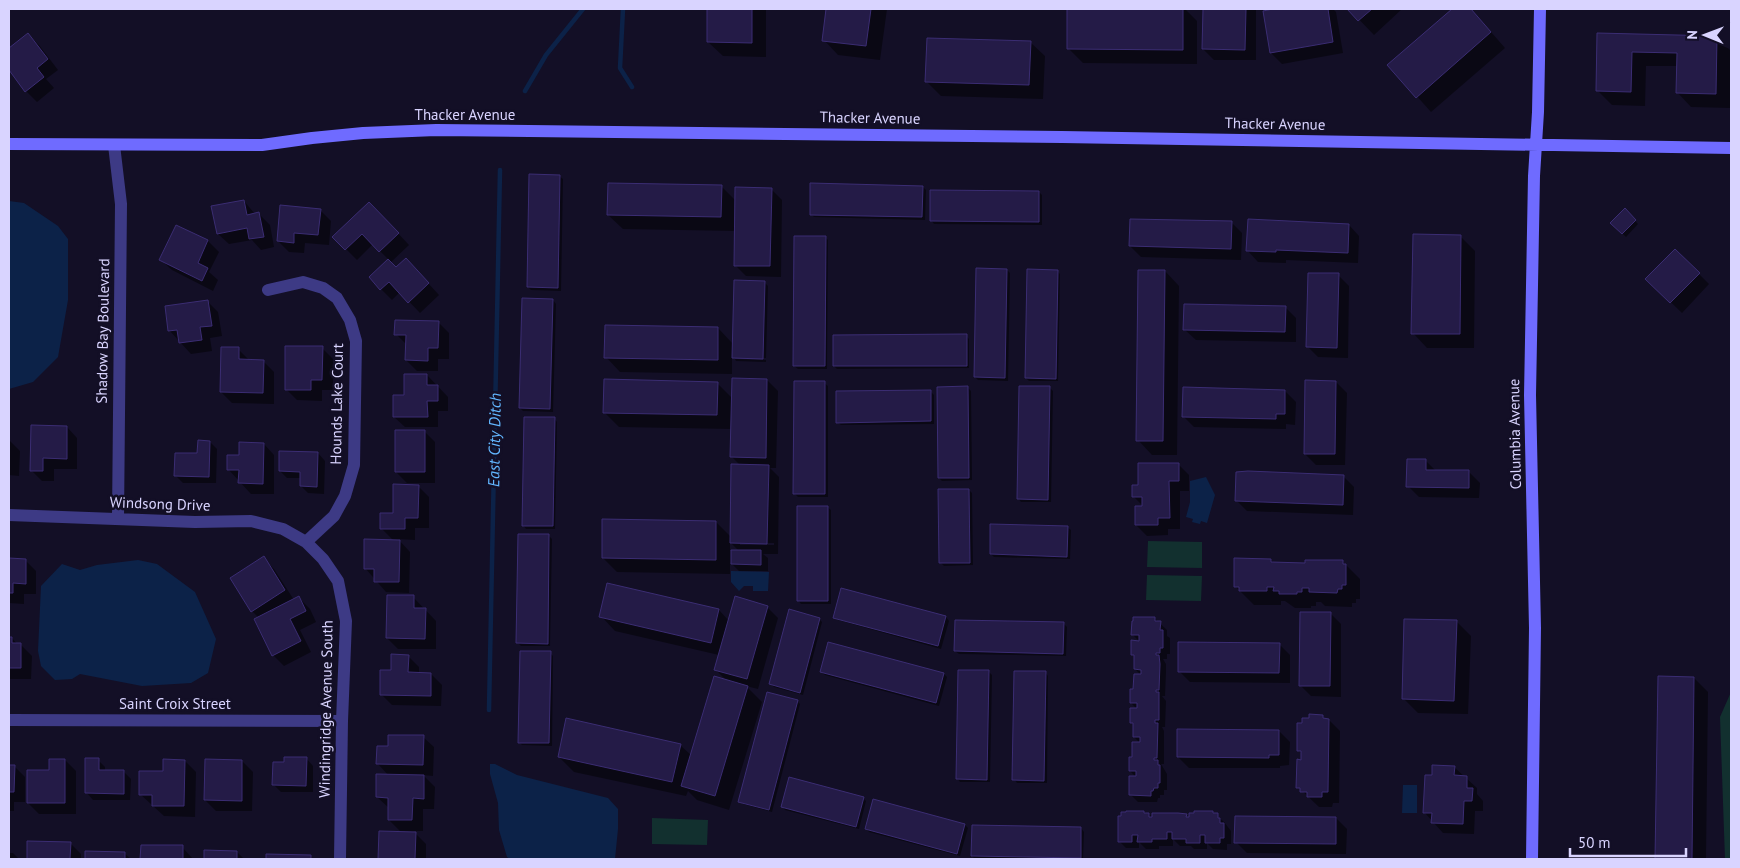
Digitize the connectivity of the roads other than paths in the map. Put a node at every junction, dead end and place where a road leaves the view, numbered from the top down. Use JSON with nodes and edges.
{"nodes":[{"id":1,"x":1540,"y":9,"type":"edge"},
{"id":2,"x":9,"y":144,"type":"edge"},
{"id":3,"x":114,"y":144,"type":"junction"},
{"id":4,"x":1536,"y":144,"type":"junction"},
{"id":5,"x":1731,"y":148,"type":"edge"},
{"id":6,"x":268,"y":290,"type":"dead end"},
{"id":7,"x":9,"y":515,"type":"edge"},
{"id":8,"x":118,"y":519,"type":"junction"},
{"id":9,"x":306,"y":542,"type":"junction"},
{"id":10,"x":9,"y":720,"type":"edge"},
{"id":11,"x":342,"y":721,"type":"junction"},
{"id":12,"x":340,"y":859,"type":"edge"},
{"id":13,"x":1532,"y":859,"type":"edge"}],
"edges":[{"from":1,"to":4,"type":"street","name":"Columbia Avenue"},
{"from":2,"to":3,"type":"street","name":"Thacker Avenue"},
{"from":3,"to":4,"type":"street","name":"Thacker Avenue"},
{"from":3,"to":8,"type":"street","name":"Shadow Bay Boulevard"},
{"from":4,"to":5,"type":"street","name":"Thacker Avenue"},
{"from":4,"to":13,"type":"street","name":"Columbia Avenue"},
{"from":6,"to":9,"type":"street","name":"Hounds Lake Court"},
{"from":7,"to":8,"type":"street","name":"Windsong Drive"},
{"from":8,"to":9,"type":"street","name":"Windsong Drive"},
{"from":9,"to":11,"type":"street","name":"Windingridge Avenue South"},
{"from":10,"to":11,"type":"street","name":"Saint Croix Street"},
{"from":11,"to":12,"type":"street","name":"Windingridge Avenue South"}]}
